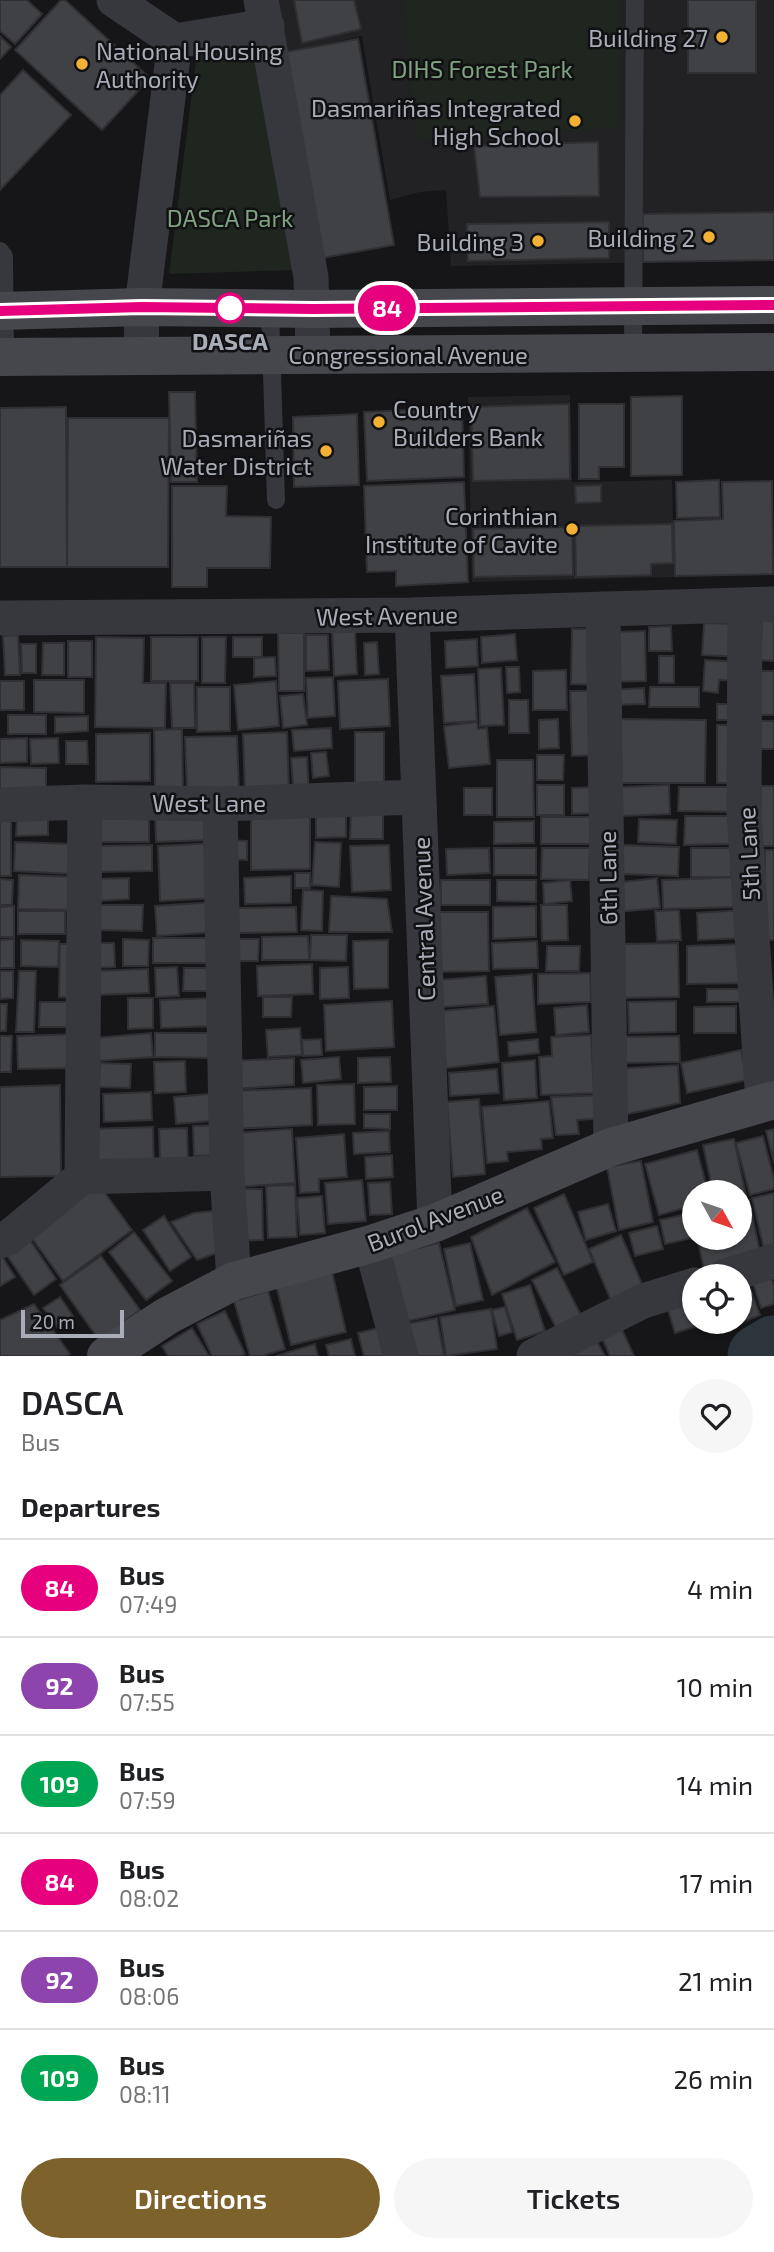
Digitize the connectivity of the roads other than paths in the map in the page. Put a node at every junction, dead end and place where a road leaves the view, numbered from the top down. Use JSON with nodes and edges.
{"nodes":[{"id":1,"x":114,"y":0,"type":"edge"},
{"id":2,"x":635,"y":0,"type":"edge"},
{"id":3,"x":264,"y":13,"type":"edge"},
{"id":4,"x":175,"y":41,"type":"junction"},
{"id":5,"x":0,"y":251,"type":"edge"},
{"id":6,"x":774,"y":305,"type":"edge"},
{"id":7,"x":633,"y":306,"type":"junction"},
{"id":8,"x":142,"y":307,"type":"junction"},
{"id":9,"x":270,"y":309,"type":"junction"},
{"id":10,"x":313,"y":309,"type":"junction"},
{"id":11,"x":2,"y":311,"type":"edge"},
{"id":12,"x":774,"y":352,"type":"edge"},
{"id":13,"x":633,"y":353,"type":"junction"},
{"id":14,"x":313,"y":354,"type":"junction"},
{"id":15,"x":271,"y":355,"type":"junction"},
{"id":16,"x":141,"y":356,"type":"junction"},
{"id":17,"x":3,"y":357,"type":"edge"},
{"id":18,"x":276,"y":500,"type":"dead end"},
{"id":19,"x":760,"y":605,"type":"edge"},
{"id":20,"x":603,"y":608,"type":"junction"},
{"id":21,"x":412,"y":615,"type":"junction"},
{"id":22,"x":0,"y":618,"type":"edge"},
{"id":23,"x":418,"y":797,"type":"junction"},
{"id":24,"x":85,"y":802,"type":"junction"},
{"id":25,"x":0,"y":804,"type":"edge"},
{"id":26,"x":220,"y":804,"type":"junction"},
{"id":27,"x":768,"y":1101,"type":"edge"},
{"id":28,"x":611,"y":1147,"type":"junction"},
{"id":29,"x":227,"y":1173,"type":"junction"},
{"id":30,"x":82,"y":1177,"type":"junction"},
{"id":31,"x":435,"y":1223,"type":"junction"},
{"id":32,"x":0,"y":1241,"type":"edge"},
{"id":33,"x":371,"y":1244,"type":"junction"},
{"id":34,"x":774,"y":1261,"type":"edge"},
{"id":35,"x":752,"y":1268,"type":"edge"},
{"id":36,"x":234,"y":1281,"type":"junction"},
{"id":37,"x":682,"y":1289,"type":"edge"},
{"id":38,"x":106,"y":1356,"type":"edge"},
{"id":39,"x":401,"y":1356,"type":"edge"},
{"id":40,"x":534,"y":1356,"type":"edge"}],
"edges":[{"from":1,"to":4,"type":"street"},
{"from":2,"to":7,"type":"lane"},
{"from":3,"to":4,"type":"street"},
{"from":3,"to":10,"type":"street"},
{"from":4,"to":8,"type":"street"},
{"from":5,"to":11,"type":"lane"},
{"from":6,"to":7,"type":"main road","name":"Congressional Avenue"},
{"from":7,"to":10,"type":"main road","name":"Congressional Avenue"},
{"from":7,"to":13,"type":"lane"},
{"from":8,"to":9,"type":"main road","name":"Congressional Avenue"},
{"from":8,"to":11,"type":"main road","name":"Congressional Avenue"},
{"from":8,"to":16,"type":"street"},
{"from":9,"to":10,"type":"main road","name":"Congressional Avenue"},
{"from":9,"to":15,"type":"lane"},
{"from":10,"to":14,"type":"street"},
{"from":11,"to":17,"type":"lane"},
{"from":12,"to":13,"type":"main road","name":"Congressional Avenue"},
{"from":13,"to":14,"type":"main road","name":"Congressional Avenue"},
{"from":14,"to":15,"type":"main road","name":"Congressional Avenue"},
{"from":15,"to":16,"type":"main road","name":"Congressional Avenue"},
{"from":15,"to":18,"type":"lane"},
{"from":16,"to":17,"type":"main road","name":"Congressional Avenue"},
{"from":19,"to":20,"type":"street","name":"West Avenue"},
{"from":19,"to":27,"type":"street","name":"5th Lane"},
{"from":20,"to":21,"type":"street","name":"West Avenue"},
{"from":20,"to":28,"type":"street","name":"6th Lane"},
{"from":21,"to":22,"type":"street","name":"West Avenue"},
{"from":21,"to":23,"type":"street","name":"Central Avenue"},
{"from":23,"to":26,"type":"street","name":"West Lane"},
{"from":23,"to":31,"type":"street","name":"Central Avenue"},
{"from":24,"to":25,"type":"street","name":"West Lane"},
{"from":24,"to":26,"type":"street","name":"West Lane"},
{"from":24,"to":30,"type":"street"},
{"from":26,"to":29,"type":"street"},
{"from":27,"to":28,"type":"main road","name":"Burol Avenue"},
{"from":28,"to":31,"type":"main road","name":"Burol Avenue"},
{"from":29,"to":30,"type":"street"},
{"from":29,"to":36,"type":"street"},
{"from":30,"to":32,"type":"street"},
{"from":31,"to":33,"type":"main road","name":"Burol Avenue"},
{"from":33,"to":36,"type":"main road","name":"Burol Avenue"},
{"from":33,"to":39,"type":"street"},
{"from":34,"to":35,"type":"street"},
{"from":36,"to":38,"type":"main road","name":"Burol Avenue"},
{"from":37,"to":40,"type":"street"}]}
